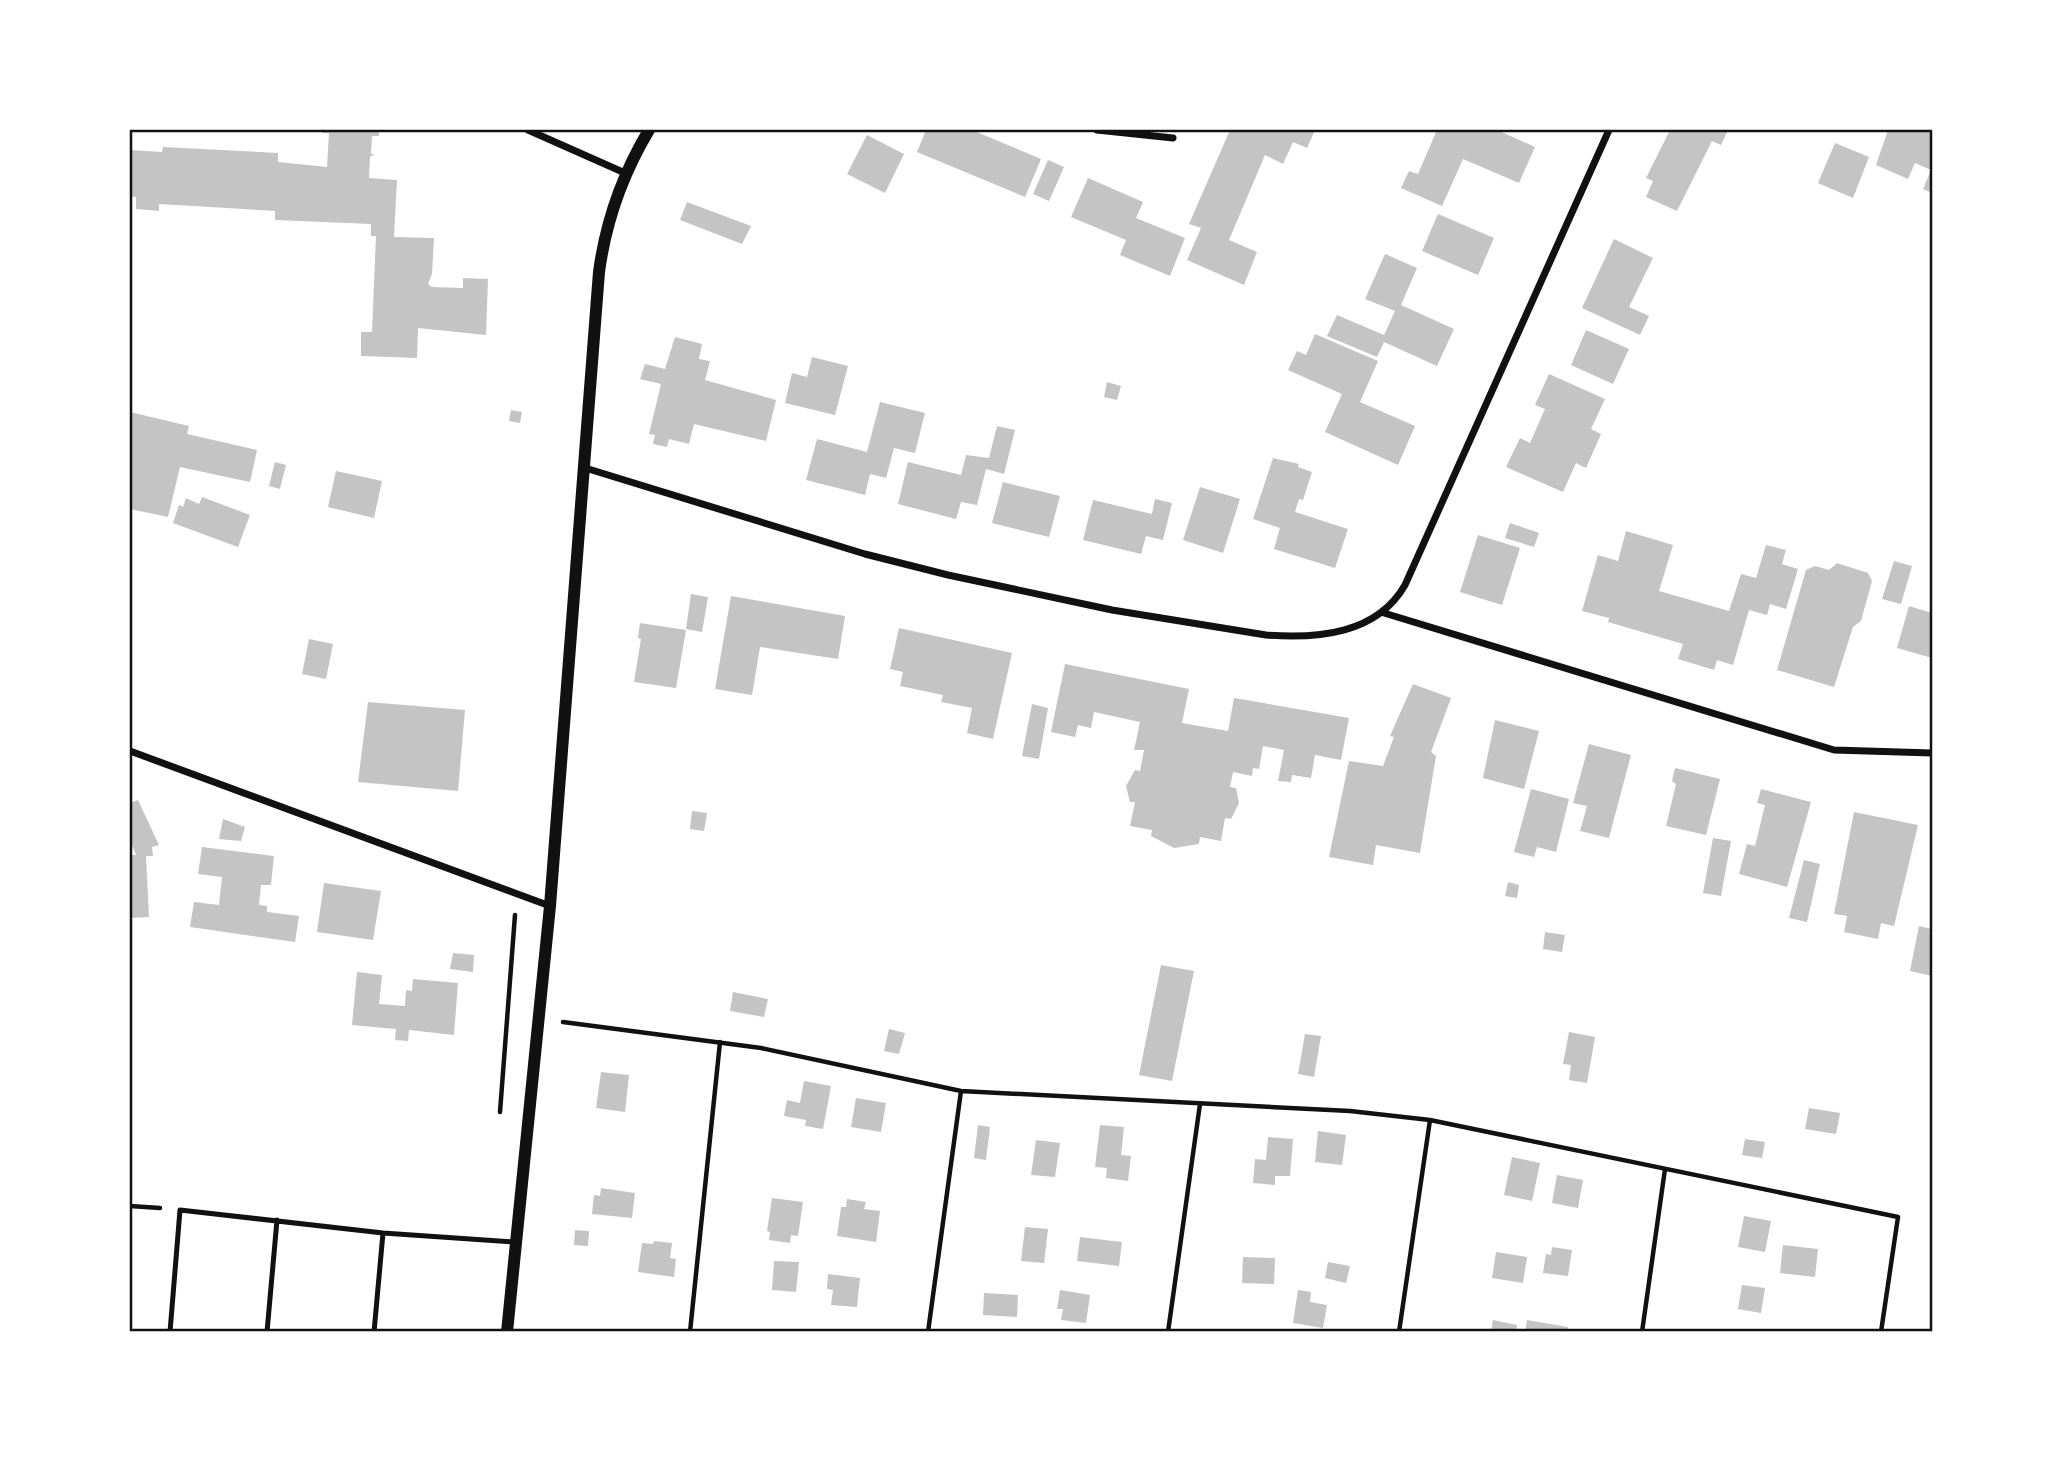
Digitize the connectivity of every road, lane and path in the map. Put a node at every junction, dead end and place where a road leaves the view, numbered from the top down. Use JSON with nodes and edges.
{"nodes":[{"id":1,"x":528,"y":130,"type":"edge"},
{"id":2,"x":649,"y":130,"type":"edge"},
{"id":3,"x":1097,"y":130,"type":"edge"},
{"id":4,"x":1609,"y":130,"type":"edge"},
{"id":5,"x":1173,"y":138,"type":"dead end"},
{"id":6,"x":625,"y":173,"type":"junction"},
{"id":7,"x":581,"y":467,"type":"junction"},
{"id":8,"x":1384,"y":613,"type":"junction"},
{"id":9,"x":130,"y":751,"type":"edge"},
{"id":10,"x":1933,"y":753,"type":"edge"},
{"id":11,"x":517,"y":893,"type":"junction"},
{"id":12,"x":550,"y":906,"type":"junction"},
{"id":13,"x":538,"y":1019,"type":"junction"},
{"id":14,"x":720,"y":1042,"type":"junction"},
{"id":15,"x":961,"y":1091,"type":"junction"},
{"id":16,"x":1200,"y":1104,"type":"junction"},
{"id":17,"x":500,"y":1115,"type":"dead end"},
{"id":18,"x":1430,"y":1120,"type":"junction"},
{"id":19,"x":1665,"y":1169,"type":"junction"},
{"id":20,"x":130,"y":1206,"type":"edge"},
{"id":21,"x":180,"y":1210,"type":"junction"},
{"id":22,"x":277,"y":1220,"type":"junction"},
{"id":23,"x":383,"y":1233,"type":"junction"},
{"id":24,"x":515,"y":1241,"type":"junction"},
{"id":25,"x":170,"y":1332,"type":"edge"},
{"id":26,"x":267,"y":1332,"type":"edge"},
{"id":27,"x":374,"y":1332,"type":"edge"},
{"id":28,"x":507,"y":1332,"type":"edge"},
{"id":29,"x":690,"y":1332,"type":"edge"},
{"id":30,"x":928,"y":1332,"type":"edge"},
{"id":31,"x":1168,"y":1332,"type":"edge"},
{"id":32,"x":1399,"y":1332,"type":"edge"},
{"id":33,"x":1643,"y":1332,"type":"edge"},
{"id":34,"x":1881,"y":1332,"type":"edge"}],
"edges":[{"from":1,"to":6,"type":"street"},
{"from":2,"to":6,"type":"street"},
{"from":3,"to":5,"type":"street"},
{"from":4,"to":8,"type":"street"},
{"from":6,"to":7,"type":"street"},
{"from":7,"to":8,"type":"street"},
{"from":7,"to":12,"type":"street"},
{"from":8,"to":10,"type":"street"},
{"from":9,"to":11,"type":"street"},
{"from":11,"to":12,"type":"street"},
{"from":11,"to":17,"type":"path"},
{"from":12,"to":13,"type":"street"},
{"from":13,"to":14,"type":"path"},
{"from":13,"to":24,"type":"street"},
{"from":14,"to":15,"type":"path"},
{"from":14,"to":29,"type":"path"},
{"from":15,"to":16,"type":"path"},
{"from":15,"to":30,"type":"path"},
{"from":16,"to":18,"type":"path"},
{"from":16,"to":31,"type":"path"},
{"from":18,"to":19,"type":"path"},
{"from":18,"to":32,"type":"path"},
{"from":19,"to":33,"type":"path"},
{"from":19,"to":34,"type":"path"},
{"from":20,"to":21,"type":"path"},
{"from":21,"to":22,"type":"lane"},
{"from":21,"to":25,"type":"lane"},
{"from":22,"to":23,"type":"lane"},
{"from":22,"to":26,"type":"lane"},
{"from":23,"to":24,"type":"lane"},
{"from":23,"to":27,"type":"lane"},
{"from":24,"to":28,"type":"street"}]}
